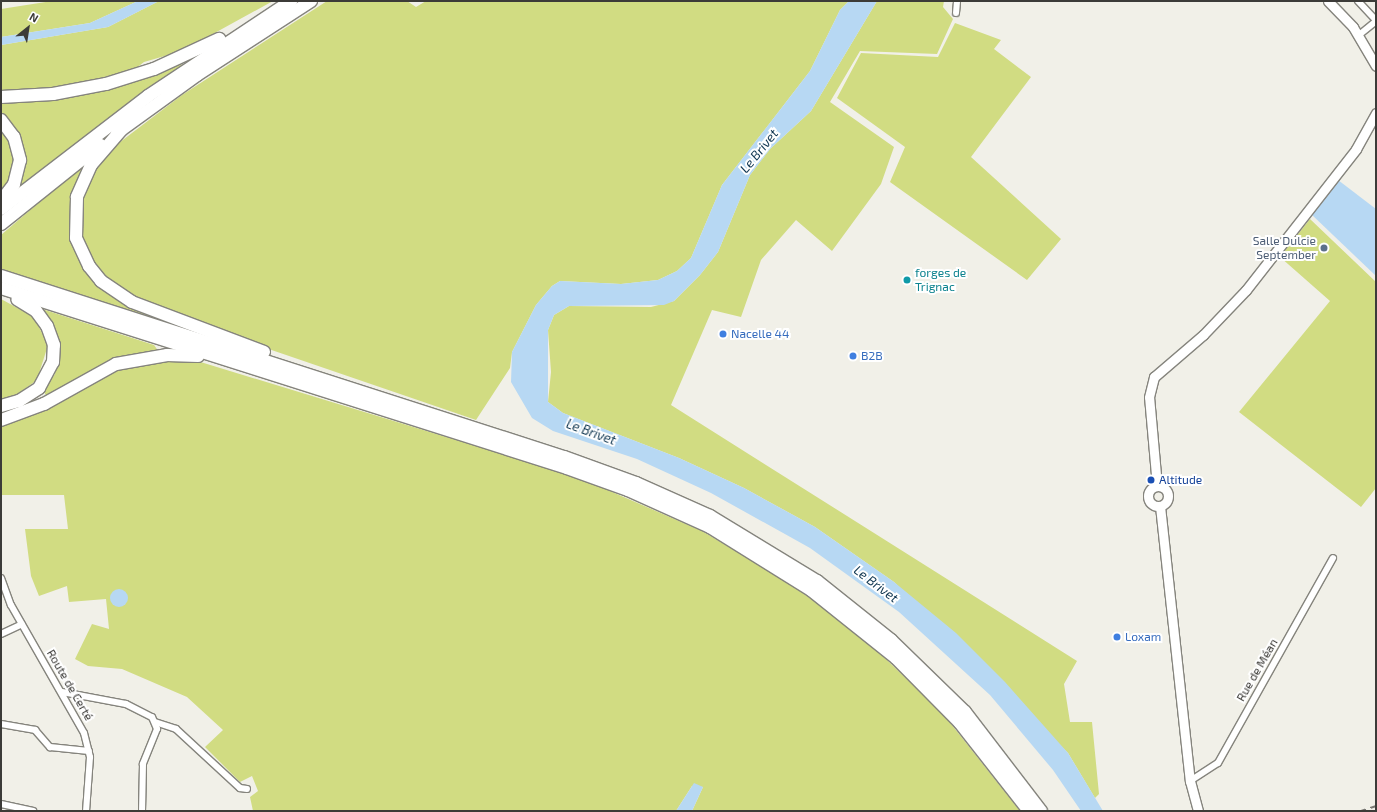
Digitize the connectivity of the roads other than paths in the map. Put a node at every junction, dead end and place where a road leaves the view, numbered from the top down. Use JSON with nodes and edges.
{"nodes":[{"id":1,"x":291,"y":1,"type":"edge"},
{"id":2,"x":311,"y":1,"type":"edge"},
{"id":3,"x":957,"y":1,"type":"edge"},
{"id":4,"x":1328,"y":1,"type":"edge"},
{"id":5,"x":1358,"y":1,"type":"edge"},
{"id":6,"x":956,"y":13,"type":"dead end"},
{"id":7,"x":1376,"y":21,"type":"edge"},
{"id":8,"x":252,"y":26,"type":"junction"},
{"id":9,"x":1359,"y":35,"type":"junction"},
{"id":10,"x":1376,"y":66,"type":"edge"},
{"id":11,"x":1,"y":97,"type":"edge"},
{"id":12,"x":1376,"y":113,"type":"edge"},
{"id":13,"x":1,"y":120,"type":"edge"},
{"id":14,"x":1374,"y":124,"type":"edge"},
{"id":15,"x":122,"y":128,"type":"junction"},
{"id":16,"x":1,"y":202,"type":"edge"},
{"id":17,"x":1,"y":209,"type":"edge"},
{"id":18,"x":1,"y":224,"type":"edge"},
{"id":19,"x":1,"y":276,"type":"edge"},
{"id":20,"x":1,"y":288,"type":"edge"},
{"id":21,"x":1,"y":293,"type":"edge"},
{"id":22,"x":235,"y":363,"type":"junction"},
{"id":23,"x":336,"y":384,"type":"junction"},
{"id":24,"x":1,"y":406,"type":"edge"},
{"id":25,"x":1,"y":420,"type":"edge"},
{"id":26,"x":1157,"y":486,"type":"junction"},
{"id":27,"x":1160,"y":506,"type":"junction"},
{"id":28,"x":1333,"y":558,"type":"dead end"},
{"id":29,"x":1,"y":578,"type":"edge"},
{"id":30,"x":22,"y":624,"type":"junction"},
{"id":31,"x":1,"y":634,"type":"edge"},
{"id":32,"x":62,"y":692,"type":"junction"},
{"id":33,"x":155,"y":722,"type":"junction"},
{"id":34,"x":1,"y":724,"type":"edge"},
{"id":35,"x":89,"y":751,"type":"junction"},
{"id":36,"x":1190,"y":781,"type":"junction"},
{"id":37,"x":247,"y":789,"type":"dead end"},
{"id":38,"x":1,"y":804,"type":"edge"},
{"id":39,"x":1198,"y":809,"type":"edge"},
{"id":40,"x":33,"y":811,"type":"edge"},
{"id":41,"x":86,"y":811,"type":"edge"},
{"id":42,"x":142,"y":811,"type":"edge"},
{"id":43,"x":1029,"y":811,"type":"edge"},
{"id":44,"x":1041,"y":811,"type":"edge"}],
"edges":[{"from":1,"to":8,"type":"highway"},
{"from":2,"to":15,"type":"highway"},
{"from":3,"to":6,"type":"street"},
{"from":4,"to":9,"type":"street"},
{"from":5,"to":7,"type":"street"},
{"from":7,"to":9,"type":"street"},
{"from":8,"to":11,"type":"highway"},
{"from":8,"to":17,"type":"highway"},
{"from":9,"to":10,"type":"street"},
{"from":12,"to":14,"type":"street"},
{"from":13,"to":16,"type":"highway"},
{"from":14,"to":26,"type":"street"},
{"from":15,"to":18,"type":"highway"},
{"from":15,"to":23,"type":"highway"},
{"from":19,"to":23,"type":"highway"},
{"from":20,"to":22,"type":"highway"},
{"from":21,"to":24,"type":"highway"},
{"from":22,"to":25,"type":"highway"},
{"from":22,"to":43,"type":"highway"},
{"from":23,"to":44,"type":"highway"},
{"from":26,"to":27,"type":"street"},
{"from":26,"to":27,"type":"street"},
{"from":27,"to":36,"type":"street"},
{"from":28,"to":36,"type":"street","name":"Rue de Méan"},
{"from":29,"to":30,"type":"street","name":"Route de Certé"},
{"from":30,"to":31,"type":"street"},
{"from":30,"to":32,"type":"street","name":"Route de Certé"},
{"from":32,"to":33,"type":"street"},
{"from":32,"to":35,"type":"street","name":"Route de Certé"},
{"from":33,"to":37,"type":"street"},
{"from":33,"to":42,"type":"street"},
{"from":34,"to":35,"type":"street"},
{"from":35,"to":41,"type":"street","name":"Route de Certé"},
{"from":36,"to":39,"type":"street"},
{"from":38,"to":40,"type":"street"}]}
